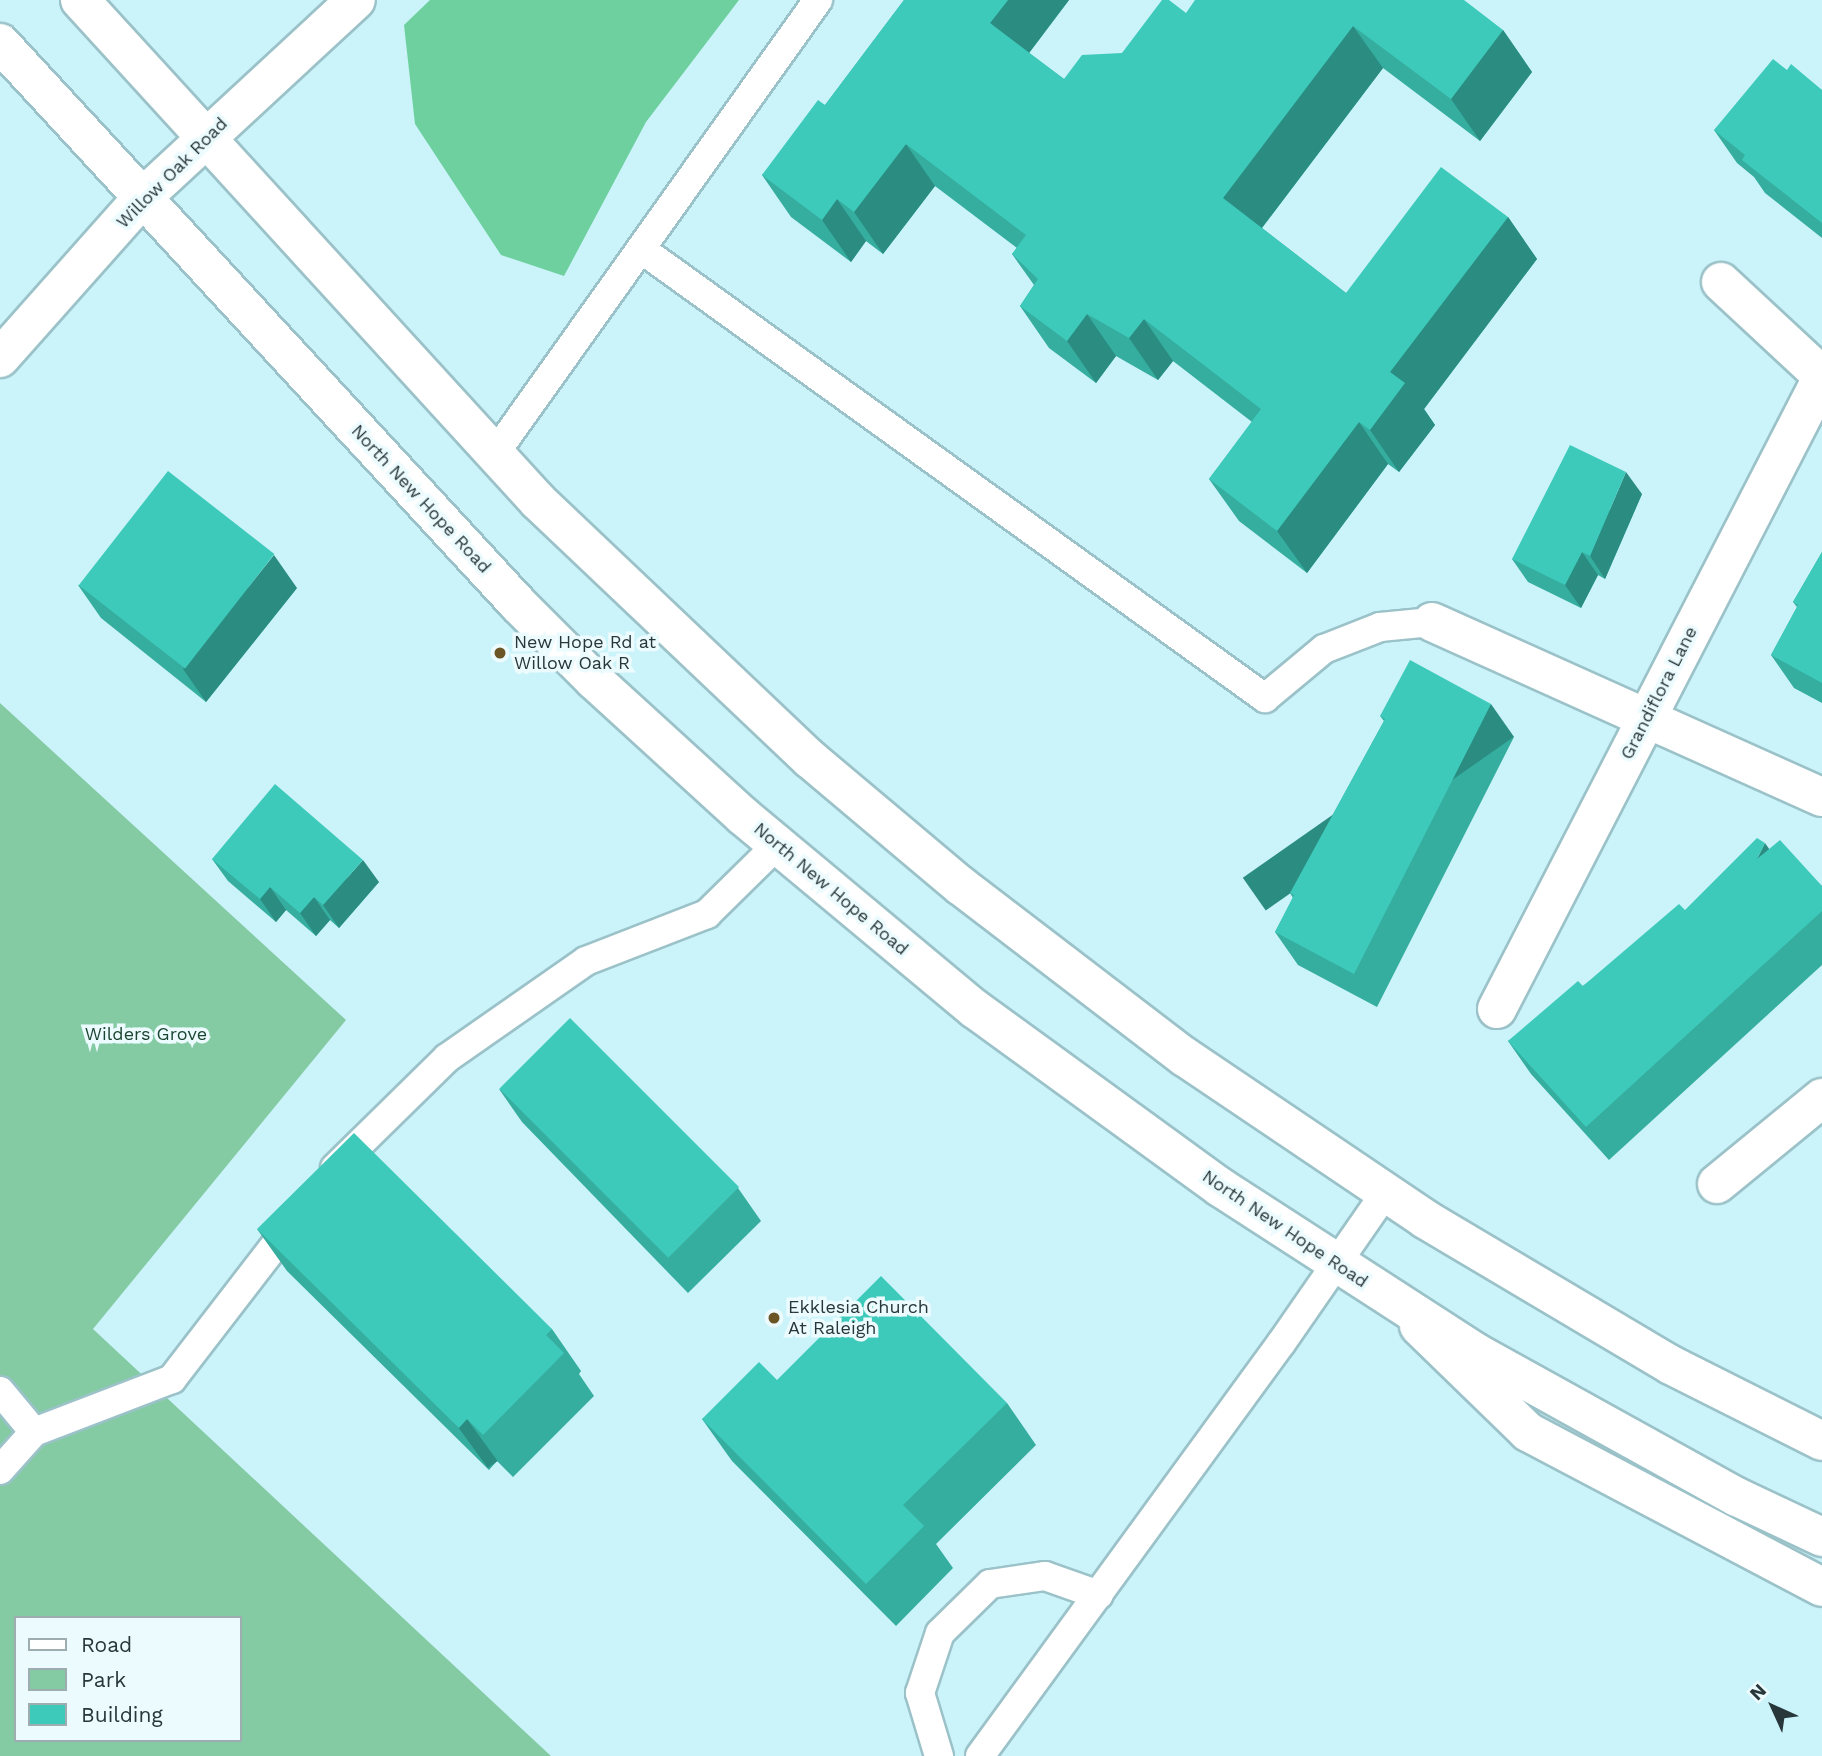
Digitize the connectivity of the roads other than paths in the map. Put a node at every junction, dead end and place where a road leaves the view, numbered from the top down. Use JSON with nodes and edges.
{"nodes":[{"id":1,"x":80,"y":0,"type":"edge"},
{"id":2,"x":356,"y":0,"type":"edge"},
{"id":3,"x":818,"y":0,"type":"edge"},
{"id":4,"x":0,"y":43,"type":"edge"},
{"id":5,"x":206,"y":137,"type":"junction"},
{"id":6,"x":143,"y":197,"type":"junction"},
{"id":7,"x":641,"y":249,"type":"junction"},
{"id":8,"x":1721,"y":282,"type":"dead end"},
{"id":9,"x":0,"y":358,"type":"edge"},
{"id":10,"x":1822,"y":377,"type":"edge"},
{"id":11,"x":496,"y":452,"type":"junction"},
{"id":12,"x":1432,"y":622,"type":"joint"},
{"id":13,"x":1645,"y":719,"type":"junction"},
{"id":14,"x":1822,"y":797,"type":"edge"},
{"id":15,"x":778,"y":844,"type":"junction"},
{"id":16,"x":1497,"y":1009,"type":"dead end"},
{"id":17,"x":1822,"y":1098,"type":"edge"},
{"id":18,"x":1717,"y":1184,"type":"dead end"},
{"id":19,"x":1385,"y":1193,"type":"junction"},
{"id":20,"x":1336,"y":1263,"type":"junction"},
{"id":21,"x":1390,"y":1298,"type":"junction"},
{"id":22,"x":0,"y":1391,"type":"edge"},
{"id":23,"x":34,"y":1433,"type":"junction"},
{"id":24,"x":1822,"y":1441,"type":"edge"},
{"id":25,"x":0,"y":1470,"type":"edge"},
{"id":26,"x":1822,"y":1537,"type":"edge"},
{"id":27,"x":1822,"y":1587,"type":"edge"},
{"id":28,"x":1099,"y":1595,"type":"junction"},
{"id":29,"x":939,"y":1756,"type":"edge"},
{"id":30,"x":980,"y":1756,"type":"edge"}],
"edges":[{"from":1,"to":5,"type":"main road"},
{"from":2,"to":5,"type":"main road","name":"Willow Oak Road"},
{"from":3,"to":7,"type":"lane"},
{"from":4,"to":6,"type":"main road","name":"North New Hope Road"},
{"from":5,"to":6,"type":"main road","name":"Willow Oak Road"},
{"from":5,"to":11,"type":"main road"},
{"from":6,"to":9,"type":"main road","name":"Willow Oak Road"},
{"from":6,"to":15,"type":"main road","name":"North New Hope Road"},
{"from":7,"to":11,"type":"lane"},
{"from":7,"to":12,"type":"lane"},
{"from":8,"to":10,"type":"main road","name":"Grandiflora Lane"},
{"from":10,"to":13,"type":"main road","name":"Grandiflora Lane"},
{"from":11,"to":19,"type":"main road"},
{"from":12,"to":13,"type":"main road"},
{"from":13,"to":14,"type":"main road"},
{"from":13,"to":16,"type":"main road","name":"Grandiflora Lane"},
{"from":15,"to":20,"type":"main road","name":"North New Hope Road"},
{"from":15,"to":23,"type":"lane"},
{"from":17,"to":18,"type":"main road"},
{"from":19,"to":20,"type":"lane"},
{"from":19,"to":24,"type":"main road"},
{"from":20,"to":21,"type":"main road","name":"North New Hope Road"},
{"from":20,"to":28,"type":"lane"},
{"from":21,"to":26,"type":"main road","name":"North New Hope Road"},
{"from":21,"to":27,"type":"main road"},
{"from":22,"to":23,"type":"lane"},
{"from":23,"to":25,"type":"lane"},
{"from":28,"to":29,"type":"lane"},
{"from":28,"to":30,"type":"lane"}]}
